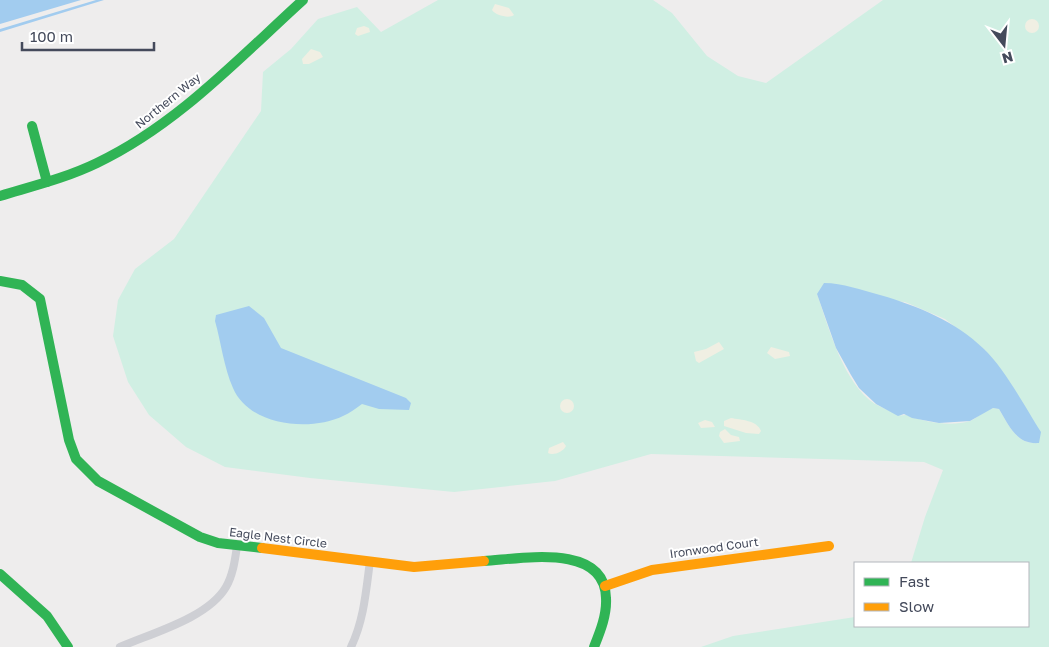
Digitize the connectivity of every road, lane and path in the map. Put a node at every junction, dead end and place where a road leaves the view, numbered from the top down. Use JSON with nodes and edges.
{"nodes":[{"id":1,"x":303,"y":0,"type":"edge"},
{"id":2,"x":32,"y":126,"type":"dead end"},
{"id":3,"x":48,"y":182,"type":"junction"},
{"id":4,"x":0,"y":196,"type":"edge"},
{"id":5,"x":0,"y":281,"type":"edge"},
{"id":6,"x":237,"y":546,"type":"junction"},
{"id":7,"x":829,"y":546,"type":"dead end"},
{"id":8,"x":370,"y":561,"type":"junction"},
{"id":9,"x":0,"y":574,"type":"edge"},
{"id":10,"x":605,"y":586,"type":"junction"},
{"id":11,"x":68,"y":647,"type":"edge"},
{"id":12,"x":120,"y":647,"type":"edge"},
{"id":13,"x":351,"y":647,"type":"edge"},
{"id":14,"x":594,"y":647,"type":"edge"}],
"edges":[{"from":1,"to":3,"type":"street","name":"Northern Way"},
{"from":2,"to":3,"type":"street"},
{"from":3,"to":4,"type":"street","name":"Northern Way"},
{"from":5,"to":6,"type":"street","name":"Eagle Nest Circle"},
{"from":6,"to":8,"type":"street","name":"Eagle Nest Circle"},
{"from":6,"to":12,"type":"street"},
{"from":7,"to":10,"type":"street","name":"Ironwood Court"},
{"from":8,"to":10,"type":"street","name":"Eagle Nest Circle"},
{"from":8,"to":13,"type":"street"},
{"from":9,"to":11,"type":"street"},
{"from":10,"to":14,"type":"street"}]}
